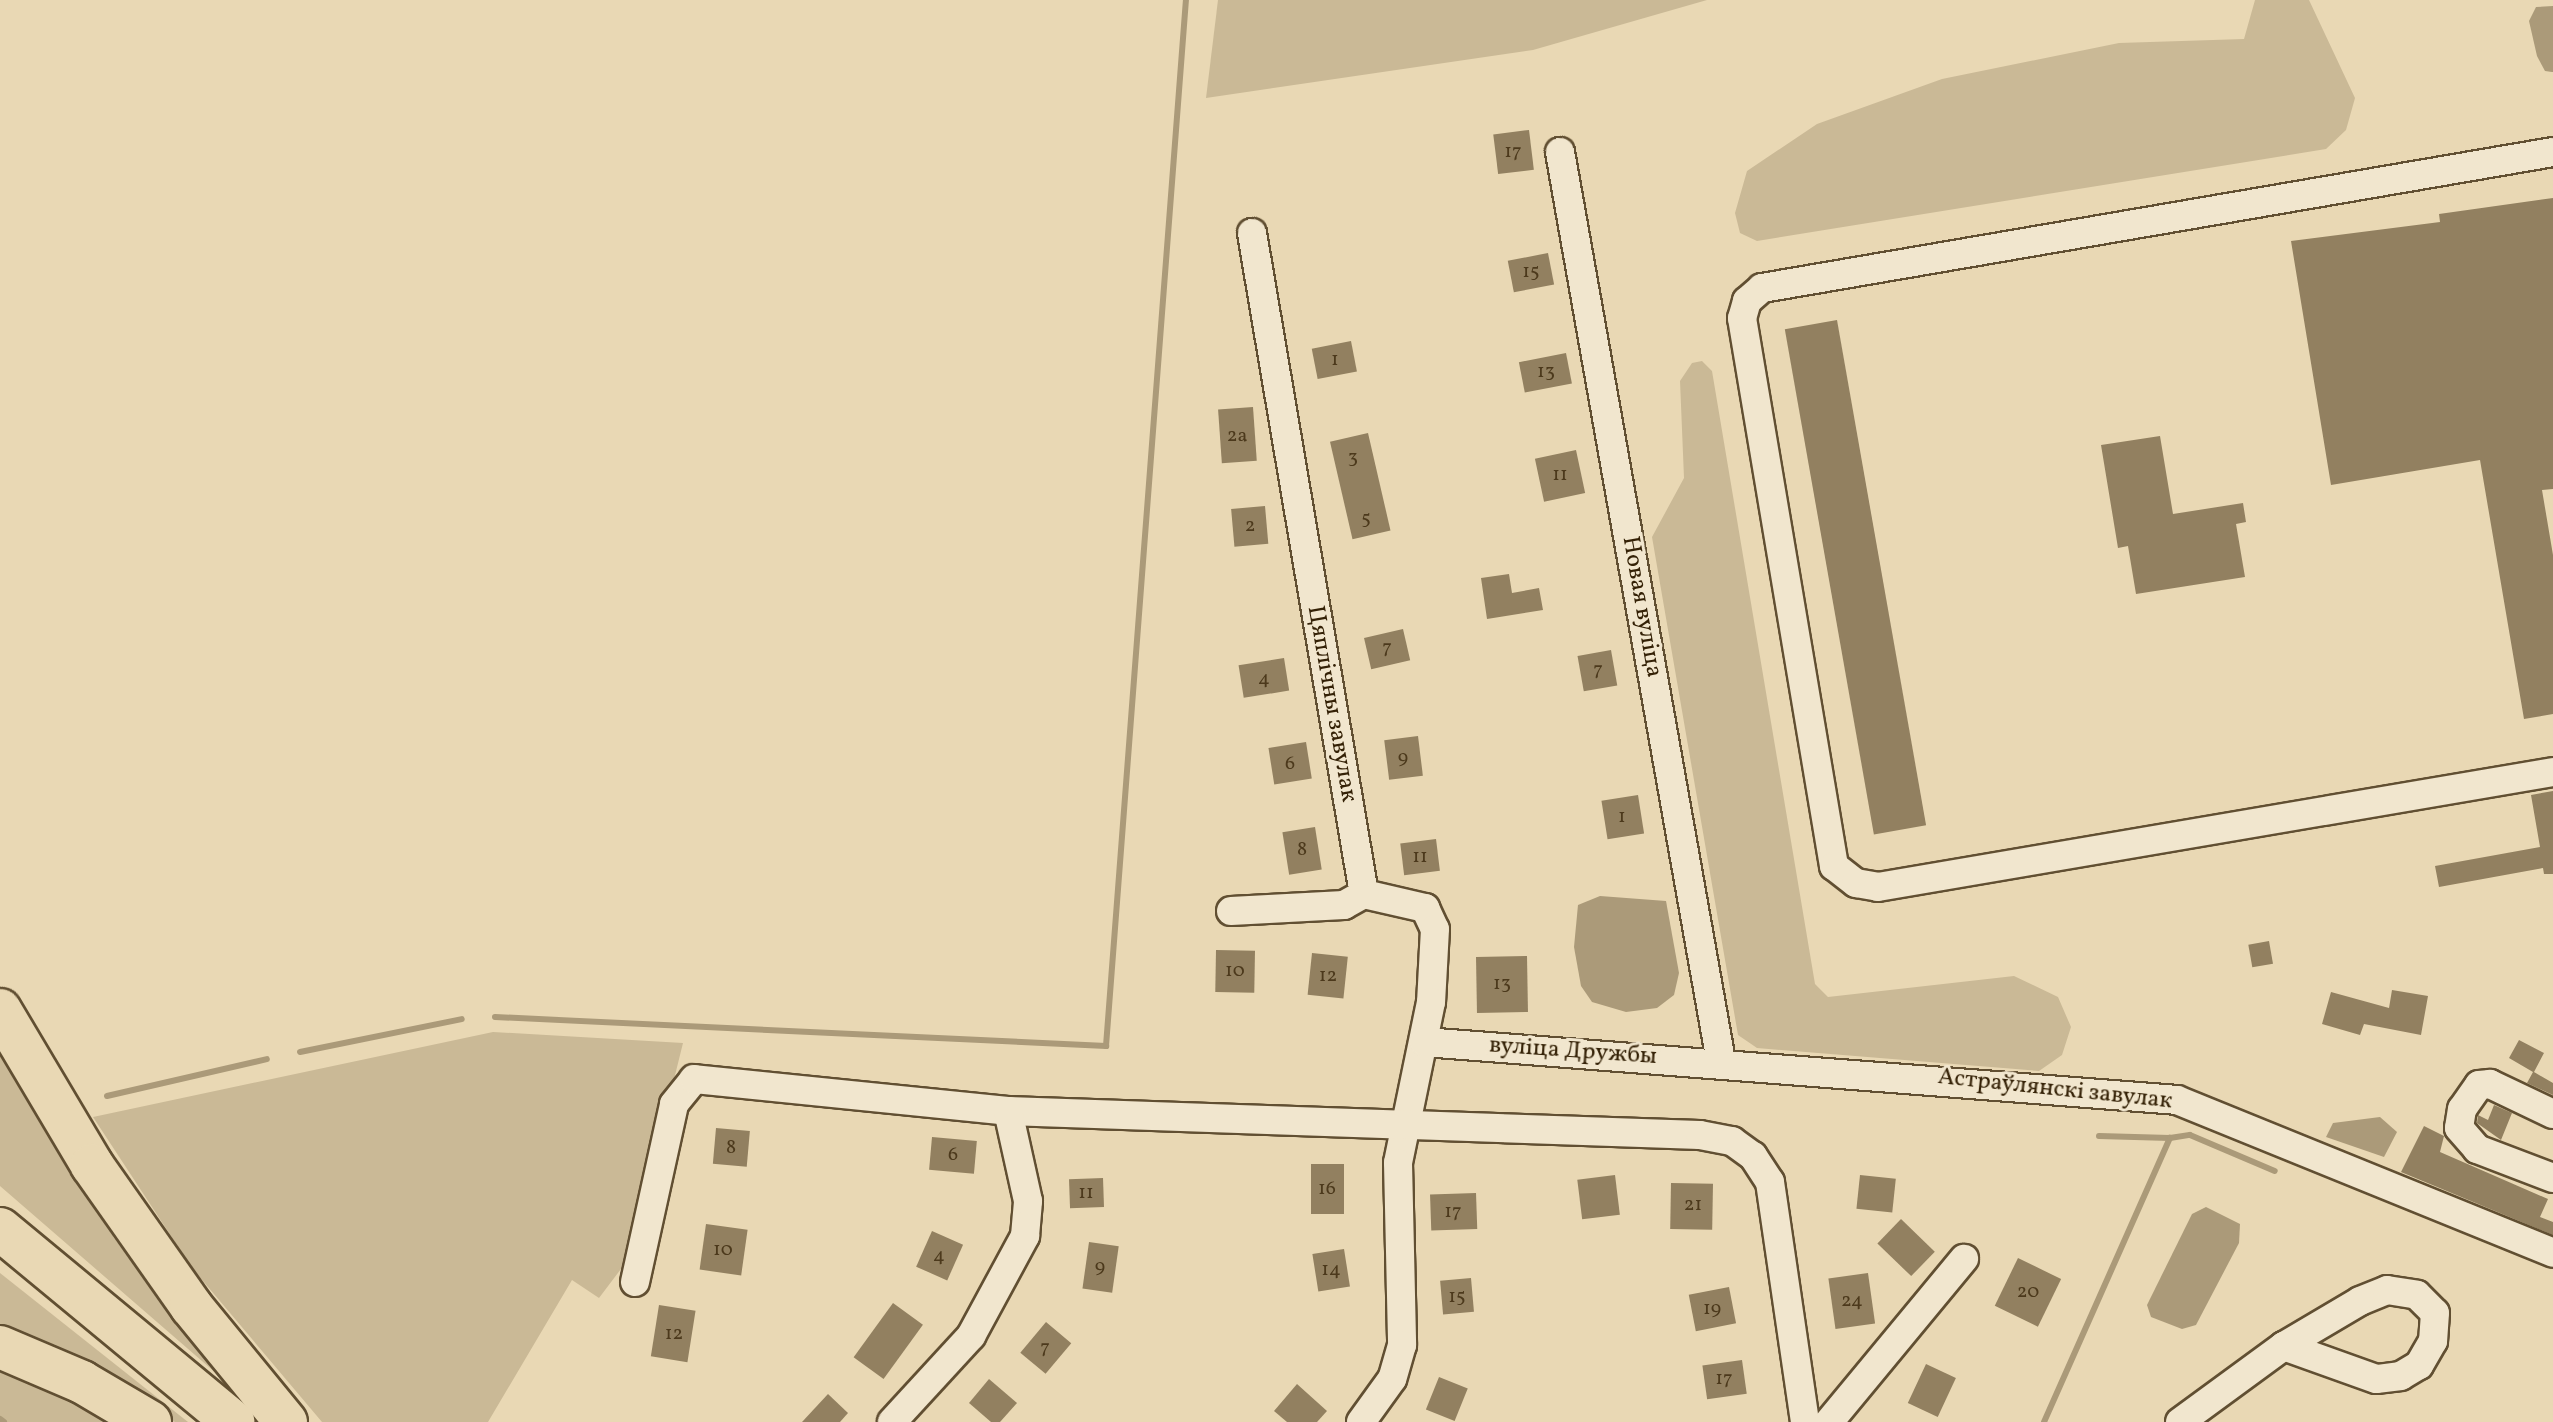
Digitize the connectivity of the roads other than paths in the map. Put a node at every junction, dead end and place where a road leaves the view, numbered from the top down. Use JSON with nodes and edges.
{"nodes":[{"id":1,"x":1560,"y":152,"type":"dead end"},
{"id":2,"x":2553,"y":152,"type":"edge"},
{"id":3,"x":1252,"y":233,"type":"dead end"},
{"id":4,"x":2553,"y":772,"type":"edge"},
{"id":5,"x":1364,"y":894,"type":"junction"},
{"id":6,"x":1231,"y":911,"type":"dead end"},
{"id":7,"x":0,"y":1010,"type":"edge"},
{"id":8,"x":1424,"y":1042,"type":"junction"},
{"id":9,"x":1721,"y":1061,"type":"junction"},
{"id":10,"x":1008,"y":1111,"type":"junction"},
{"id":11,"x":2553,"y":1114,"type":"edge"},
{"id":12,"x":1406,"y":1125,"type":"junction"},
{"id":13,"x":2553,"y":1178,"type":"edge"},
{"id":14,"x":0,"y":1229,"type":"edge"},
{"id":15,"x":2553,"y":1253,"type":"edge"},
{"id":16,"x":1964,"y":1259,"type":"dead end"},
{"id":17,"x":635,"y":1282,"type":"dead end"},
{"id":18,"x":2284,"y":1346,"type":"junction"},
{"id":19,"x":0,"y":1347,"type":"edge"},
{"id":20,"x":150,"y":1422,"type":"edge"},
{"id":21,"x":233,"y":1422,"type":"edge"},
{"id":22,"x":286,"y":1422,"type":"edge"},
{"id":23,"x":892,"y":1422,"type":"edge"},
{"id":24,"x":1361,"y":1422,"type":"edge"},
{"id":25,"x":1805,"y":1422,"type":"edge"},
{"id":26,"x":1829,"y":1422,"type":"edge"},
{"id":27,"x":2180,"y":1422,"type":"edge"}],
"edges":[{"from":1,"to":9,"type":"street","name":"Новая вуліца"},
{"from":2,"to":4,"type":"street"},
{"from":3,"to":5,"type":"street","name":"Цяплічны завулак"},
{"from":5,"to":6,"type":"street"},
{"from":5,"to":8,"type":"street"},
{"from":7,"to":22,"type":"highway"},
{"from":8,"to":9,"type":"street","name":"вуліца Дружбы"},
{"from":8,"to":12,"type":"street"},
{"from":9,"to":15,"type":"street","name":"Астраўлянскі завулак"},
{"from":10,"to":12,"type":"street"},
{"from":10,"to":17,"type":"street"},
{"from":10,"to":23,"type":"street"},
{"from":11,"to":13,"type":"street"},
{"from":12,"to":24,"type":"street"},
{"from":12,"to":25,"type":"street"},
{"from":14,"to":21,"type":"highway"},
{"from":16,"to":26,"type":"street"},
{"from":18,"to":18,"type":"street"},
{"from":18,"to":27,"type":"street"},
{"from":19,"to":20,"type":"highway"}]}
